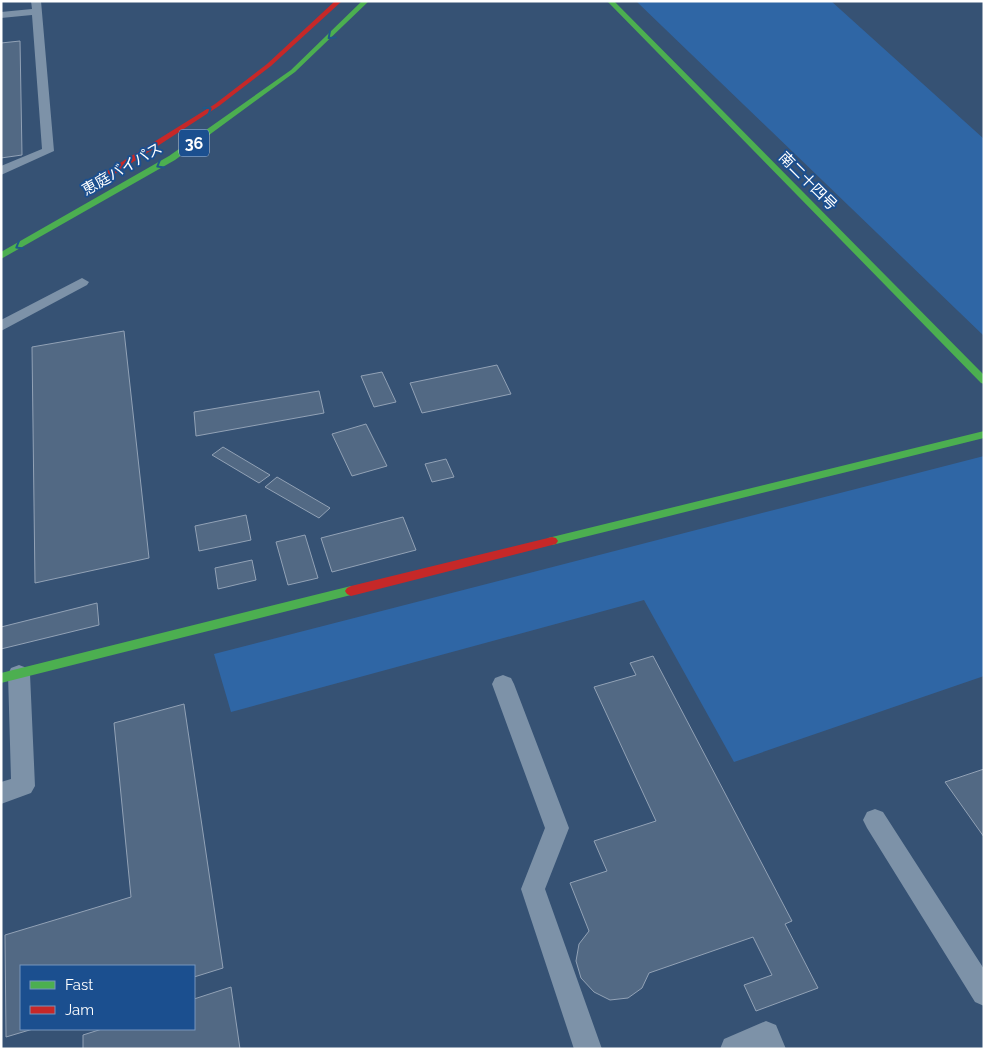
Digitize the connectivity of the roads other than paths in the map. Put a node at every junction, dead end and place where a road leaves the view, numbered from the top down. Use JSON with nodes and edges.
{"nodes":[{"id":1,"x":339,"y":1,"type":"edge"},
{"id":2,"x":366,"y":1,"type":"edge"},
{"id":3,"x":610,"y":1,"type":"edge"},
{"id":4,"x":37,"y":6,"type":"edge"},
{"id":5,"x":1,"y":15,"type":"edge"},
{"id":6,"x":1,"y":172,"type":"edge"},
{"id":7,"x":96,"y":182,"type":"dead end"},
{"id":8,"x":1,"y":256,"type":"edge"},
{"id":9,"x":82,"y":282,"type":"dead end"},
{"id":10,"x":1,"y":326,"type":"edge"},
{"id":11,"x":984,"y":381,"type":"edge"},
{"id":12,"x":984,"y":434,"type":"edge"},
{"id":13,"x":10,"y":676,"type":"edge"},
{"id":14,"x":503,"y":684,"type":"dead end"},
{"id":15,"x":1,"y":793,"type":"edge"},
{"id":16,"x":875,"y":820,"type":"dead end"},
{"id":17,"x":984,"y":993,"type":"edge"},
{"id":18,"x":588,"y":1049,"type":"edge"},
{"id":19,"x":734,"y":1049,"type":"edge"},
{"id":20,"x":772,"y":1049,"type":"edge"}],
"edges":[{"from":7,"to":1,"type":"main road","name":"恵庭バイパス","number":"36","one_way":true},
{"from":2,"to":8,"type":"main road","name":"恵庭バイパス","number":"36","one_way":true},
{"from":3,"to":11,"type":"main road","name":"南二十四号"},
{"from":4,"to":5,"type":"lane"},
{"from":4,"to":6,"type":"lane"},
{"from":9,"to":10,"type":"lane"},
{"from":12,"to":13,"type":"main road"},
{"from":13,"to":15,"type":"lane"},
{"from":14,"to":18,"type":"lane"},
{"from":16,"to":17,"type":"lane"},
{"from":19,"to":20,"type":"lane"}]}
